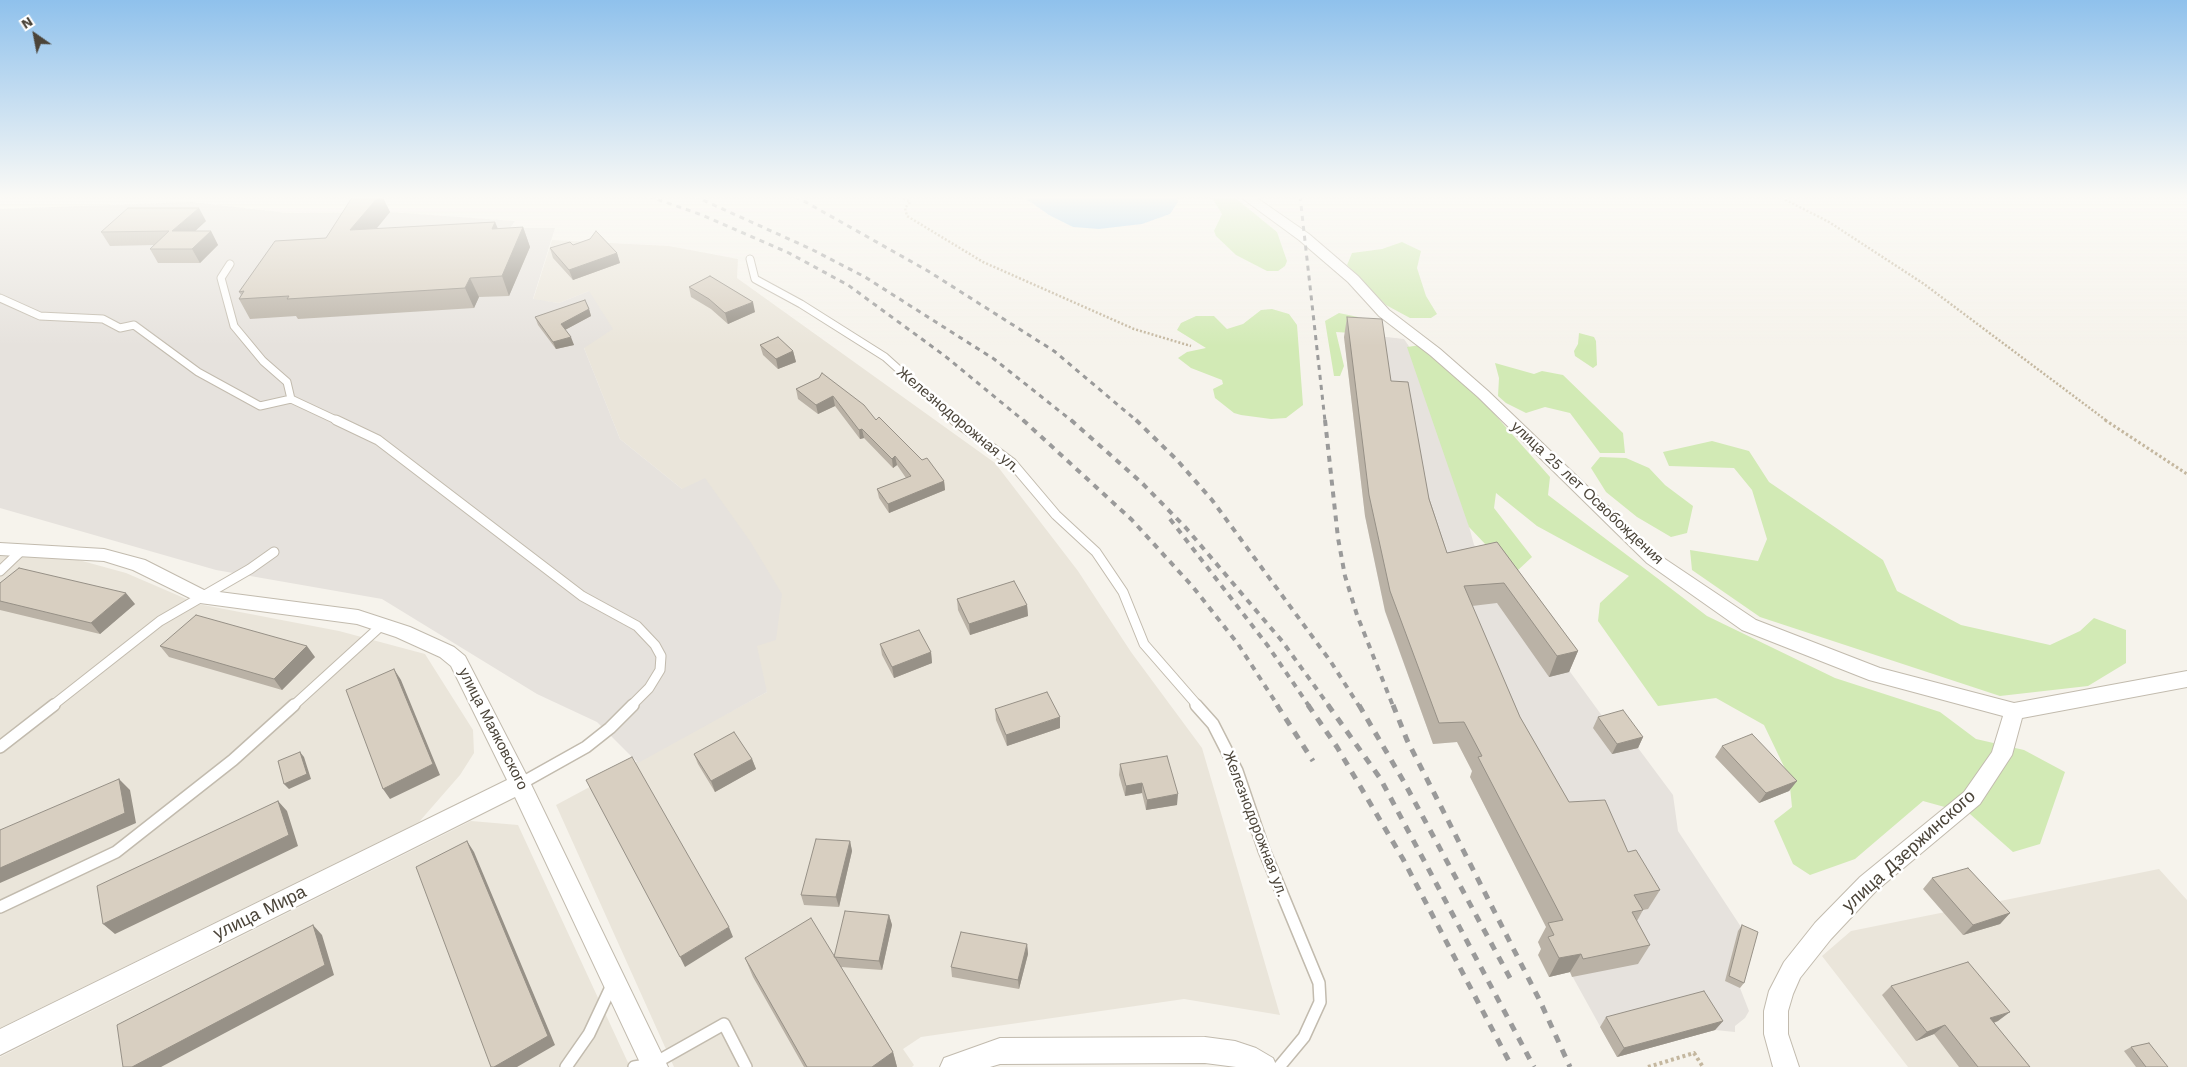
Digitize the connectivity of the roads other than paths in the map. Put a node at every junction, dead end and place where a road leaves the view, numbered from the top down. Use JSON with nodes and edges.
{"nodes":[{"id":1,"x":1314,"y":246,"type":"edge"},
{"id":2,"x":750,"y":259,"type":"dead end"},
{"id":3,"x":230,"y":264,"type":"dead end"},
{"id":4,"x":0,"y":298,"type":"edge"},
{"id":5,"x":291,"y":399,"type":"junction"},
{"id":6,"x":0,"y":549,"type":"edge"},
{"id":7,"x":22,"y":550,"type":"junction"},
{"id":8,"x":274,"y":552,"type":"dead end"},
{"id":9,"x":0,"y":571,"type":"edge"},
{"id":10,"x":200,"y":596,"type":"junction"},
{"id":11,"x":382,"y":625,"type":"junction"},
{"id":12,"x":2187,"y":679,"type":"edge"},
{"id":13,"x":2014,"y":711,"type":"junction"},
{"id":14,"x":0,"y":747,"type":"edge"},
{"id":15,"x":520,"y":784,"type":"junction"},
{"id":16,"x":0,"y":907,"type":"edge"},
{"id":17,"x":614,"y":981,"type":"junction"},
{"id":18,"x":0,"y":1042,"type":"edge"},
{"id":19,"x":647,"y":1066,"type":"edge"},
{"id":20,"x":566,"y":1067,"type":"edge"},
{"id":21,"x":746,"y":1067,"type":"edge"},
{"id":22,"x":953,"y":1067,"type":"edge"},
{"id":23,"x":1264,"y":1067,"type":"edge"},
{"id":24,"x":1279,"y":1067,"type":"edge"},
{"id":25,"x":1786,"y":1067,"type":"edge"}],
"edges":[{"from":1,"to":13,"type":"street","name":"улица 25 лет Освобождения"},
{"from":2,"to":24,"type":"lane","name":"Железнодорожная ул."},
{"from":3,"to":5,"type":"lane"},
{"from":4,"to":5,"type":"lane"},
{"from":5,"to":15,"type":"lane"},
{"from":6,"to":7,"type":"street","name":"улица Маяковского"},
{"from":7,"to":9,"type":"lane"},
{"from":7,"to":10,"type":"street","name":"улица Маяковского"},
{"from":8,"to":10,"type":"lane"},
{"from":10,"to":11,"type":"street","name":"улица Маяковского"},
{"from":10,"to":14,"type":"lane"},
{"from":11,"to":15,"type":"street","name":"улица Маяковского"},
{"from":11,"to":16,"type":"lane"},
{"from":12,"to":13,"type":"street","name":"улица 25 лет Освобождения"},
{"from":13,"to":25,"type":"street","name":"улица Дзержинского"},
{"from":15,"to":17,"type":"street","name":"улица Маяковского"},
{"from":15,"to":18,"type":"street","name":"улица Мира"},
{"from":17,"to":19,"type":"street","name":"улица Маяковского"},
{"from":17,"to":20,"type":"lane"},
{"from":19,"to":21,"type":"lane"},
{"from":22,"to":23,"type":"street"}]}
